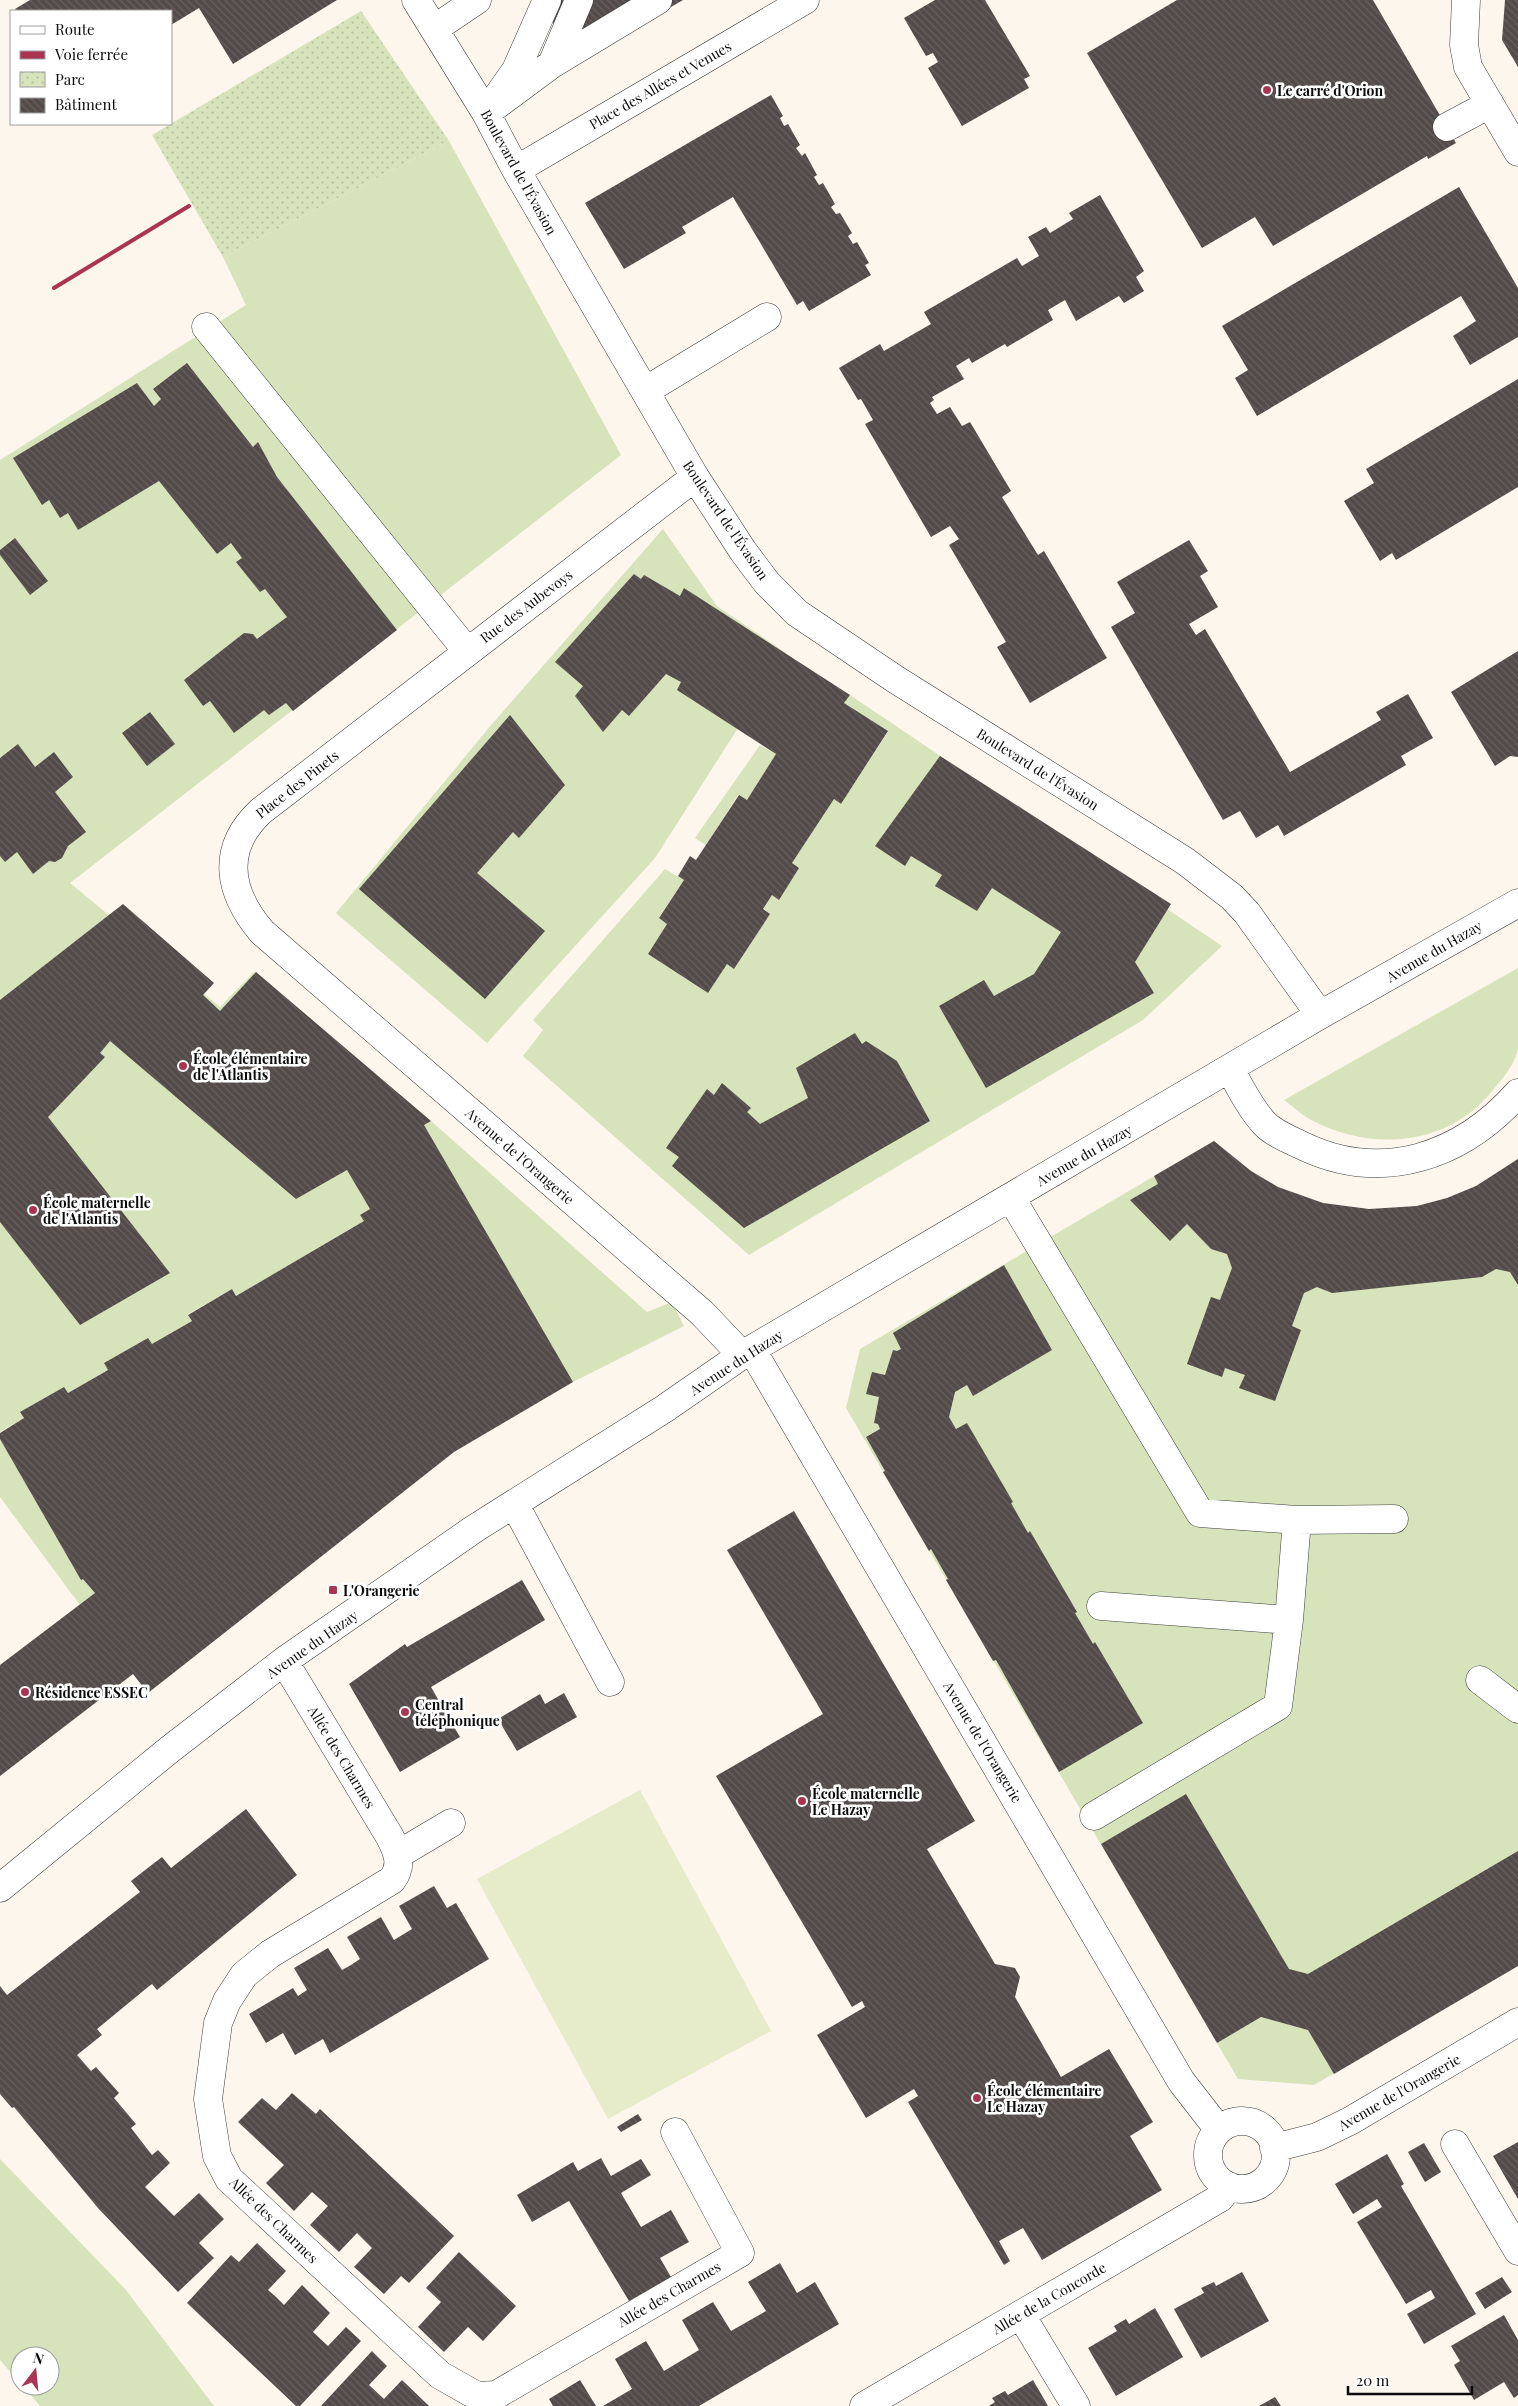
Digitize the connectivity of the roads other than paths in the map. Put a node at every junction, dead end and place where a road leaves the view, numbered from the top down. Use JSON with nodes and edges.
{"nodes":[{"id":1,"x":416,"y":0,"type":"edge"},
{"id":2,"x":477,"y":0,"type":"edge"},
{"id":3,"x":547,"y":0,"type":"edge"},
{"id":4,"x":578,"y":0,"type":"edge"},
{"id":5,"x":623,"y":0,"type":"edge"},
{"id":6,"x":658,"y":0,"type":"edge"},
{"id":7,"x":805,"y":0,"type":"edge"},
{"id":8,"x":1466,"y":0,"type":"edge"},
{"id":9,"x":434,"y":29,"type":"junction"},
{"id":10,"x":611,"y":29,"type":"junction"},
{"id":11,"x":552,"y":64,"type":"junction"},
{"id":12,"x":1490,"y":104,"type":"junction"},
{"id":13,"x":486,"y":113,"type":"junction"},
{"id":14,"x":1447,"y":127,"type":"dead end"},
{"id":15,"x":1518,"y":152,"type":"edge"},
{"id":16,"x":516,"y":170,"type":"junction"},
{"id":17,"x":767,"y":317,"type":"dead end"},
{"id":18,"x":206,"y":327,"type":"dead end"},
{"id":19,"x":645,"y":391,"type":"junction"},
{"id":20,"x":696,"y":477,"type":"junction"},
{"id":21,"x":467,"y":651,"type":"junction"},
{"id":22,"x":357,"y":737,"type":"joint"},
{"id":23,"x":1518,"y":904,"type":"edge"},
{"id":24,"x":295,"y":961,"type":"joint"},
{"id":25,"x":1320,"y":1015,"type":"junction"},
{"id":26,"x":1230,"y":1069,"type":"junction"},
{"id":27,"x":1518,"y":1093,"type":"edge"},
{"id":28,"x":1011,"y":1198,"type":"junction"},
{"id":29,"x":747,"y":1353,"type":"junction"},
{"id":30,"x":515,"y":1505,"type":"junction"},
{"id":31,"x":1394,"y":1519,"type":"dead end"},
{"id":32,"x":1297,"y":1520,"type":"junction"},
{"id":33,"x":1101,"y":1606,"type":"dead end"},
{"id":34,"x":1289,"y":1620,"type":"junction"},
{"id":35,"x":284,"y":1661,"type":"junction"},
{"id":36,"x":1480,"y":1680,"type":"dead end"},
{"id":37,"x":610,"y":1682,"type":"dead end"},
{"id":38,"x":1518,"y":1710,"type":"edge"},
{"id":39,"x":1094,"y":1816,"type":"dead end"},
{"id":40,"x":452,"y":1823,"type":"dead end"},
{"id":41,"x":399,"y":1854,"type":"junction"},
{"id":42,"x":0,"y":1888,"type":"edge"},
{"id":43,"x":1518,"y":2022,"type":"edge"},
{"id":44,"x":1218,"y":2130,"type":"junction"},
{"id":45,"x":675,"y":2132,"type":"dead end"},
{"id":46,"x":1454,"y":2144,"type":"dead end"},
{"id":47,"x":1274,"y":2148,"type":"junction"},
{"id":48,"x":1229,"y":2186,"type":"junction"},
{"id":49,"x":1518,"y":2251,"type":"edge"},
{"id":50,"x":1021,"y":2315,"type":"junction"},
{"id":51,"x":478,"y":2401,"type":"edge"},
{"id":52,"x":864,"y":2406,"type":"edge"},
{"id":53,"x":1076,"y":2406,"type":"edge"}],
"edges":[{"from":1,"to":9,"type":"street","name":"Boulevard de l'Évasion"},
{"from":2,"to":9,"type":"street"},
{"from":3,"to":13,"type":"street"},
{"from":4,"to":11,"type":"street"},
{"from":5,"to":10,"type":"street"},
{"from":6,"to":10,"type":"street"},
{"from":7,"to":16,"type":"street","name":"Place des Allées et Venues"},
{"from":8,"to":12,"type":"street"},
{"from":9,"to":13,"type":"street","name":"Boulevard de l'Évasion"},
{"from":10,"to":11,"type":"street"},
{"from":11,"to":13,"type":"street"},
{"from":12,"to":14,"type":"street"},
{"from":12,"to":15,"type":"street"},
{"from":13,"to":16,"type":"street","name":"Boulevard de l'Évasion"},
{"from":16,"to":19,"type":"street","name":"Boulevard de l'Évasion"},
{"from":17,"to":19,"type":"street"},
{"from":18,"to":21,"type":"street"},
{"from":19,"to":20,"type":"street","name":"Boulevard de l'Évasion"},
{"from":20,"to":21,"type":"street","name":"Rue des Aubevoys"},
{"from":20,"to":25,"type":"street","name":"Boulevard de l'Évasion"},
{"from":21,"to":22,"type":"street","name":"Rue des Aubevoys"},
{"from":22,"to":24,"type":"street","name":"Place des Pinets"},
{"from":23,"to":25,"type":"street","name":"Avenue du Hazay"},
{"from":24,"to":29,"type":"street","name":"Avenue de l'Orangerie"},
{"from":25,"to":26,"type":"street","name":"Avenue du Hazay"},
{"from":26,"to":27,"type":"street"},
{"from":26,"to":28,"type":"street","name":"Avenue du Hazay"},
{"from":28,"to":29,"type":"street","name":"Avenue du Hazay"},
{"from":28,"to":32,"type":"street"},
{"from":29,"to":30,"type":"street","name":"Avenue du Hazay"},
{"from":29,"to":44,"type":"street","name":"Avenue de l'Orangerie"},
{"from":30,"to":35,"type":"street","name":"Avenue du Hazay"},
{"from":30,"to":37,"type":"street"},
{"from":31,"to":32,"type":"street"},
{"from":32,"to":34,"type":"street"},
{"from":33,"to":34,"type":"street"},
{"from":34,"to":39,"type":"street"},
{"from":35,"to":41,"type":"street","name":"Allée des Charmes"},
{"from":35,"to":42,"type":"street","name":"Avenue du Hazay"},
{"from":36,"to":38,"type":"street"},
{"from":40,"to":41,"type":"street"},
{"from":41,"to":51,"type":"street","name":"Allée des Charmes"},
{"from":43,"to":47,"type":"street","name":"Avenue de l'Orangerie"},
{"from":44,"to":47,"type":"street"},
{"from":44,"to":48,"type":"street"},
{"from":45,"to":51,"type":"street","name":"Allée des Charmes"},
{"from":46,"to":49,"type":"street"},
{"from":47,"to":48,"type":"street"},
{"from":48,"to":50,"type":"street","name":"Allée de la Concorde"},
{"from":50,"to":52,"type":"street","name":"Allée de la Concorde"},
{"from":50,"to":53,"type":"street"}]}
